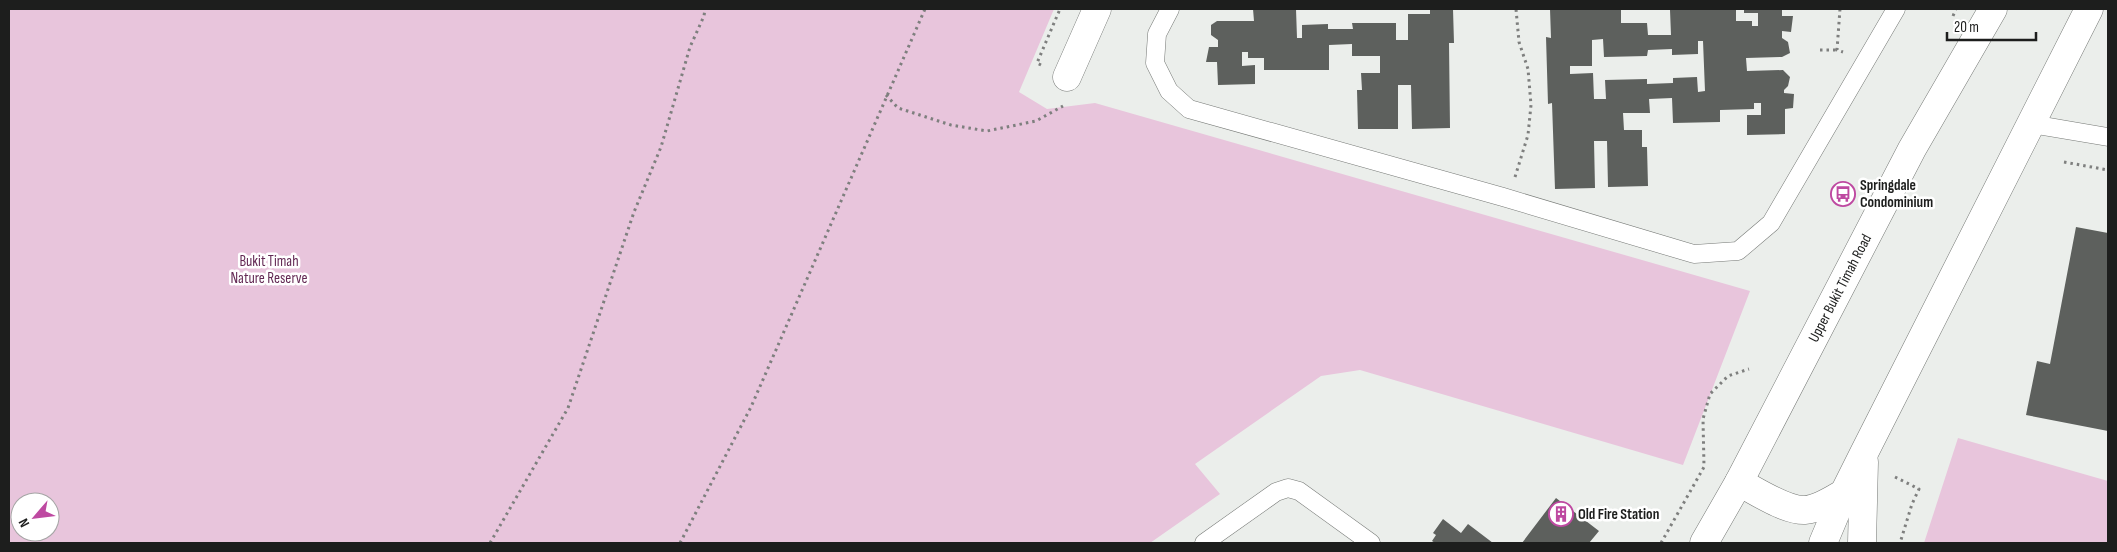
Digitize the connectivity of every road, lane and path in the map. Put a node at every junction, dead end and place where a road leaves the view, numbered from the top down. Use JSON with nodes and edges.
{"nodes":[{"id":1,"x":705,"y":9,"type":"edge"},
{"id":2,"x":925,"y":9,"type":"edge"},
{"id":3,"x":1096,"y":9,"type":"edge"},
{"id":4,"x":1170,"y":9,"type":"edge"},
{"id":5,"x":1516,"y":9,"type":"edge"},
{"id":6,"x":1840,"y":9,"type":"edge"},
{"id":7,"x":1896,"y":9,"type":"edge"},
{"id":8,"x":1992,"y":9,"type":"edge"},
{"id":9,"x":2089,"y":9,"type":"edge"},
{"id":10,"x":1820,"y":50,"type":"dead end"},
{"id":11,"x":1837,"y":50,"type":"junction"},
{"id":12,"x":1865,"y":60,"type":"junction"},
{"id":13,"x":1068,"y":89,"type":"joint"},
{"id":14,"x":886,"y":95,"type":"junction"},
{"id":15,"x":2032,"y":124,"type":"junction"},
{"id":16,"x":2108,"y":137,"type":"edge"},
{"id":17,"x":2064,"y":162,"type":"dead end"},
{"id":18,"x":2108,"y":170,"type":"edge"},
{"id":19,"x":1504,"y":197,"type":"junction"},
{"id":20,"x":1749,"y":368,"type":"dead end"},
{"id":21,"x":1864,"y":453,"type":"junction"},
{"id":22,"x":1895,"y":477,"type":"dead end"},
{"id":23,"x":1739,"y":482,"type":"junction"},
{"id":24,"x":1844,"y":493,"type":"junction"},
{"id":25,"x":490,"y":543,"type":"edge"},
{"id":26,"x":680,"y":543,"type":"edge"},
{"id":27,"x":1204,"y":543,"type":"edge"},
{"id":28,"x":1371,"y":543,"type":"edge"},
{"id":29,"x":1661,"y":543,"type":"edge"},
{"id":30,"x":1704,"y":543,"type":"edge"},
{"id":31,"x":1823,"y":543,"type":"edge"},
{"id":32,"x":1862,"y":543,"type":"edge"},
{"id":33,"x":1900,"y":543,"type":"edge"}],
"edges":[{"from":1,"to":25,"type":"path"},
{"from":2,"to":14,"type":"path"},
{"from":3,"to":13,"type":"main road"},
{"from":4,"to":19,"type":"lane"},
{"from":5,"to":19,"type":"path"},
{"from":6,"to":11,"type":"path"},
{"from":7,"to":12,"type":"lane"},
{"from":8,"to":23,"type":"main road","name":"Upper Bukit Timah Road"},
{"from":9,"to":15,"type":"main road"},
{"from":10,"to":11,"type":"path"},
{"from":11,"to":12,"type":"path"},
{"from":12,"to":19,"type":"lane"},
{"from":13,"to":14,"type":"path"},
{"from":14,"to":26,"type":"path"},
{"from":15,"to":16,"type":"lane"},
{"from":15,"to":21,"type":"main road"},
{"from":17,"to":18,"type":"path"},
{"from":20,"to":29,"type":"path"},
{"from":21,"to":24,"type":"main road"},
{"from":21,"to":32,"type":"main road"},
{"from":22,"to":33,"type":"path"},
{"from":23,"to":24,"type":"main road"},
{"from":23,"to":30,"type":"main road","name":"Upper Bukit Timah Road"},
{"from":24,"to":31,"type":"main road"},
{"from":27,"to":28,"type":"lane"}]}
